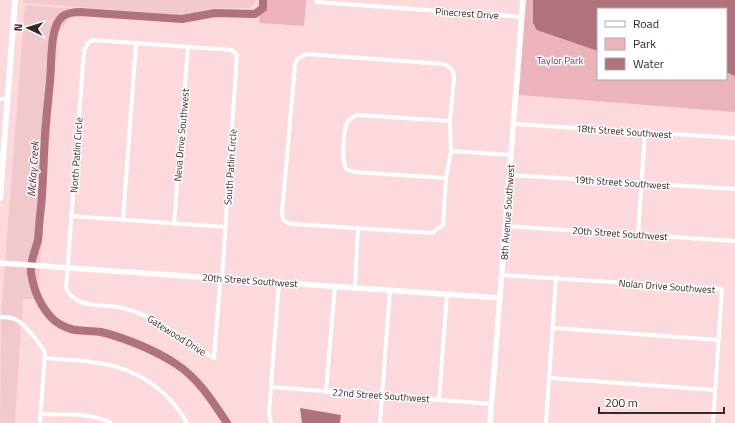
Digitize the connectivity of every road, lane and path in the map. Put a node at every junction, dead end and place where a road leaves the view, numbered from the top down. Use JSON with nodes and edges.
{"nodes":[{"id":1,"x":15,"y":0,"type":"edge"},
{"id":2,"x":523,"y":0,"type":"edge"},
{"id":3,"x":316,"y":2,"type":"dead end"},
{"id":4,"x":522,"y":17,"type":"junction"},
{"id":5,"x":136,"y":43,"type":"junction"},
{"id":6,"x":188,"y":47,"type":"junction"},
{"id":7,"x":0,"y":99,"type":"edge"},
{"id":8,"x":7,"y":99,"type":"junction"},
{"id":9,"x":450,"y":121,"type":"junction"},
{"id":10,"x":514,"y":124,"type":"junction"},
{"id":11,"x":644,"y":132,"type":"junction"},
{"id":12,"x":2,"y":135,"type":"edge"},
{"id":13,"x":735,"y":138,"type":"edge"},
{"id":14,"x":451,"y":151,"type":"junction"},
{"id":15,"x":511,"y":155,"type":"junction"},
{"id":16,"x":510,"y":175,"type":"junction"},
{"id":17,"x":446,"y":178,"type":"junction"},
{"id":18,"x":642,"y":183,"type":"junction"},
{"id":19,"x":1,"y":185,"type":"edge"},
{"id":20,"x":735,"y":189,"type":"edge"},
{"id":21,"x":0,"y":198,"type":"edge"},
{"id":22,"x":71,"y":216,"type":"junction"},
{"id":23,"x":123,"y":220,"type":"junction"},
{"id":24,"x":174,"y":224,"type":"junction"},
{"id":25,"x":506,"y":226,"type":"junction"},
{"id":26,"x":226,"y":227,"type":"junction"},
{"id":27,"x":358,"y":228,"type":"junction"},
{"id":28,"x":638,"y":234,"type":"junction"},
{"id":29,"x":735,"y":241,"type":"edge"},
{"id":30,"x":0,"y":263,"type":"edge"},
{"id":31,"x":68,"y":268,"type":"junction"},
{"id":32,"x":502,"y":275,"type":"junction"},
{"id":33,"x":222,"y":278,"type":"junction"},
{"id":34,"x":556,"y":278,"type":"junction"},
{"id":35,"x":279,"y":282,"type":"junction"},
{"id":36,"x":335,"y":286,"type":"junction"},
{"id":37,"x":355,"y":287,"type":"junction"},
{"id":38,"x":390,"y":290,"type":"junction"},
{"id":39,"x":446,"y":294,"type":"junction"},
{"id":40,"x":500,"y":298,"type":"junction"},
{"id":41,"x":0,"y":317,"type":"edge"},
{"id":42,"x":554,"y":328,"type":"junction"},
{"id":43,"x":719,"y":340,"type":"junction"},
{"id":44,"x":45,"y":358,"type":"junction"},
{"id":45,"x":550,"y":378,"type":"junction"},
{"id":46,"x":271,"y":387,"type":"junction"},
{"id":47,"x":715,"y":390,"type":"junction"},
{"id":48,"x":326,"y":392,"type":"junction"},
{"id":49,"x":382,"y":395,"type":"junction"},
{"id":50,"x":439,"y":399,"type":"junction"},
{"id":51,"x":492,"y":404,"type":"junction"},
{"id":52,"x":41,"y":414,"type":"junction"},
{"id":53,"x":40,"y":423,"type":"edge"},
{"id":54,"x":111,"y":423,"type":"edge"},
{"id":55,"x":187,"y":423,"type":"edge"},
{"id":56,"x":271,"y":423,"type":"edge"},
{"id":57,"x":380,"y":423,"type":"edge"},
{"id":58,"x":490,"y":423,"type":"edge"},
{"id":59,"x":546,"y":423,"type":"edge"},
{"id":60,"x":713,"y":423,"type":"edge"}],
"edges":[{"from":1,"to":8,"type":"main road"},
{"from":2,"to":4,"type":"street","name":"8th Avenue Southwest"},
{"from":3,"to":4,"type":"street","name":"Pinecrest Drive"},
{"from":4,"to":10,"type":"street","name":"8th Avenue Southwest"},
{"from":5,"to":6,"type":"street"},
{"from":5,"to":22,"type":"street","name":"North Patlin Circle"},
{"from":5,"to":23,"type":"street"},
{"from":6,"to":24,"type":"street","name":"Neva Drive Southwest"},
{"from":6,"to":26,"type":"street","name":"South Patlin Circle"},
{"from":7,"to":8,"type":"street"},
{"from":8,"to":12,"type":"main road"},
{"from":9,"to":14,"type":"street"},
{"from":9,"to":17,"type":"street"},
{"from":9,"to":27,"type":"street"},
{"from":10,"to":11,"type":"street","name":"18th Street Southwest"},
{"from":10,"to":15,"type":"street","name":"8th Avenue Southwest"},
{"from":11,"to":13,"type":"street","name":"18th Street Southwest"},
{"from":11,"to":18,"type":"street"},
{"from":12,"to":19,"type":"main road"},
{"from":14,"to":15,"type":"street"},
{"from":14,"to":17,"type":"street"},
{"from":15,"to":16,"type":"street","name":"8th Avenue Southwest"},
{"from":16,"to":18,"type":"street","name":"19th Street Southwest"},
{"from":16,"to":25,"type":"street","name":"8th Avenue Southwest"},
{"from":17,"to":27,"type":"street"},
{"from":18,"to":20,"type":"street","name":"19th Street Southwest"},
{"from":18,"to":28,"type":"street"},
{"from":19,"to":21,"type":"main road"},
{"from":22,"to":23,"type":"street"},
{"from":22,"to":31,"type":"street","name":"North Patlin Circle"},
{"from":23,"to":24,"type":"street"},
{"from":24,"to":26,"type":"street"},
{"from":25,"to":28,"type":"street","name":"20th Street Southwest"},
{"from":25,"to":32,"type":"street","name":"8th Avenue Southwest"},
{"from":26,"to":33,"type":"street","name":"South Patlin Circle"},
{"from":27,"to":37,"type":"street"},
{"from":28,"to":29,"type":"street","name":"20th Street Southwest"},
{"from":30,"to":31,"type":"street","name":"20th Street Southwest"},
{"from":31,"to":33,"type":"street","name":"20th Street Southwest"},
{"from":31,"to":33,"type":"street","name":"Gatewood Drive"},
{"from":32,"to":34,"type":"street","name":"Nolan Drive Southwest"},
{"from":32,"to":40,"type":"street","name":"8th Avenue Southwest"},
{"from":33,"to":35,"type":"street","name":"20th Street Southwest"},
{"from":34,"to":42,"type":"street"},
{"from":34,"to":43,"type":"street","name":"Nolan Drive Southwest"},
{"from":35,"to":36,"type":"street","name":"20th Street Southwest"},
{"from":35,"to":46,"type":"street"},
{"from":36,"to":37,"type":"street","name":"20th Street Southwest"},
{"from":36,"to":48,"type":"street"},
{"from":37,"to":38,"type":"street","name":"20th Street Southwest"},
{"from":38,"to":39,"type":"street","name":"20th Street Southwest"},
{"from":38,"to":49,"type":"street"},
{"from":39,"to":40,"type":"street","name":"20th Street Southwest"},
{"from":39,"to":50,"type":"street"},
{"from":40,"to":51,"type":"street","name":"8th Avenue Southwest"},
{"from":41,"to":44,"type":"street"},
{"from":42,"to":43,"type":"street"},
{"from":42,"to":45,"type":"street"},
{"from":43,"to":47,"type":"street","name":"Nolan Drive Southwest"},
{"from":44,"to":52,"type":"street"},
{"from":44,"to":55,"type":"street"},
{"from":45,"to":47,"type":"street"},
{"from":45,"to":59,"type":"street"},
{"from":46,"to":48,"type":"street","name":"22nd Street Southwest"},
{"from":46,"to":56,"type":"street"},
{"from":47,"to":60,"type":"street","name":"Nolan Drive Southwest"},
{"from":48,"to":49,"type":"street","name":"22nd Street Southwest"},
{"from":49,"to":50,"type":"street","name":"22nd Street Southwest"},
{"from":49,"to":57,"type":"street"},
{"from":50,"to":51,"type":"street","name":"22nd Street Southwest"},
{"from":51,"to":58,"type":"street","name":"8th Avenue Southwest"},
{"from":52,"to":53,"type":"street"},
{"from":52,"to":54,"type":"street"}]}
